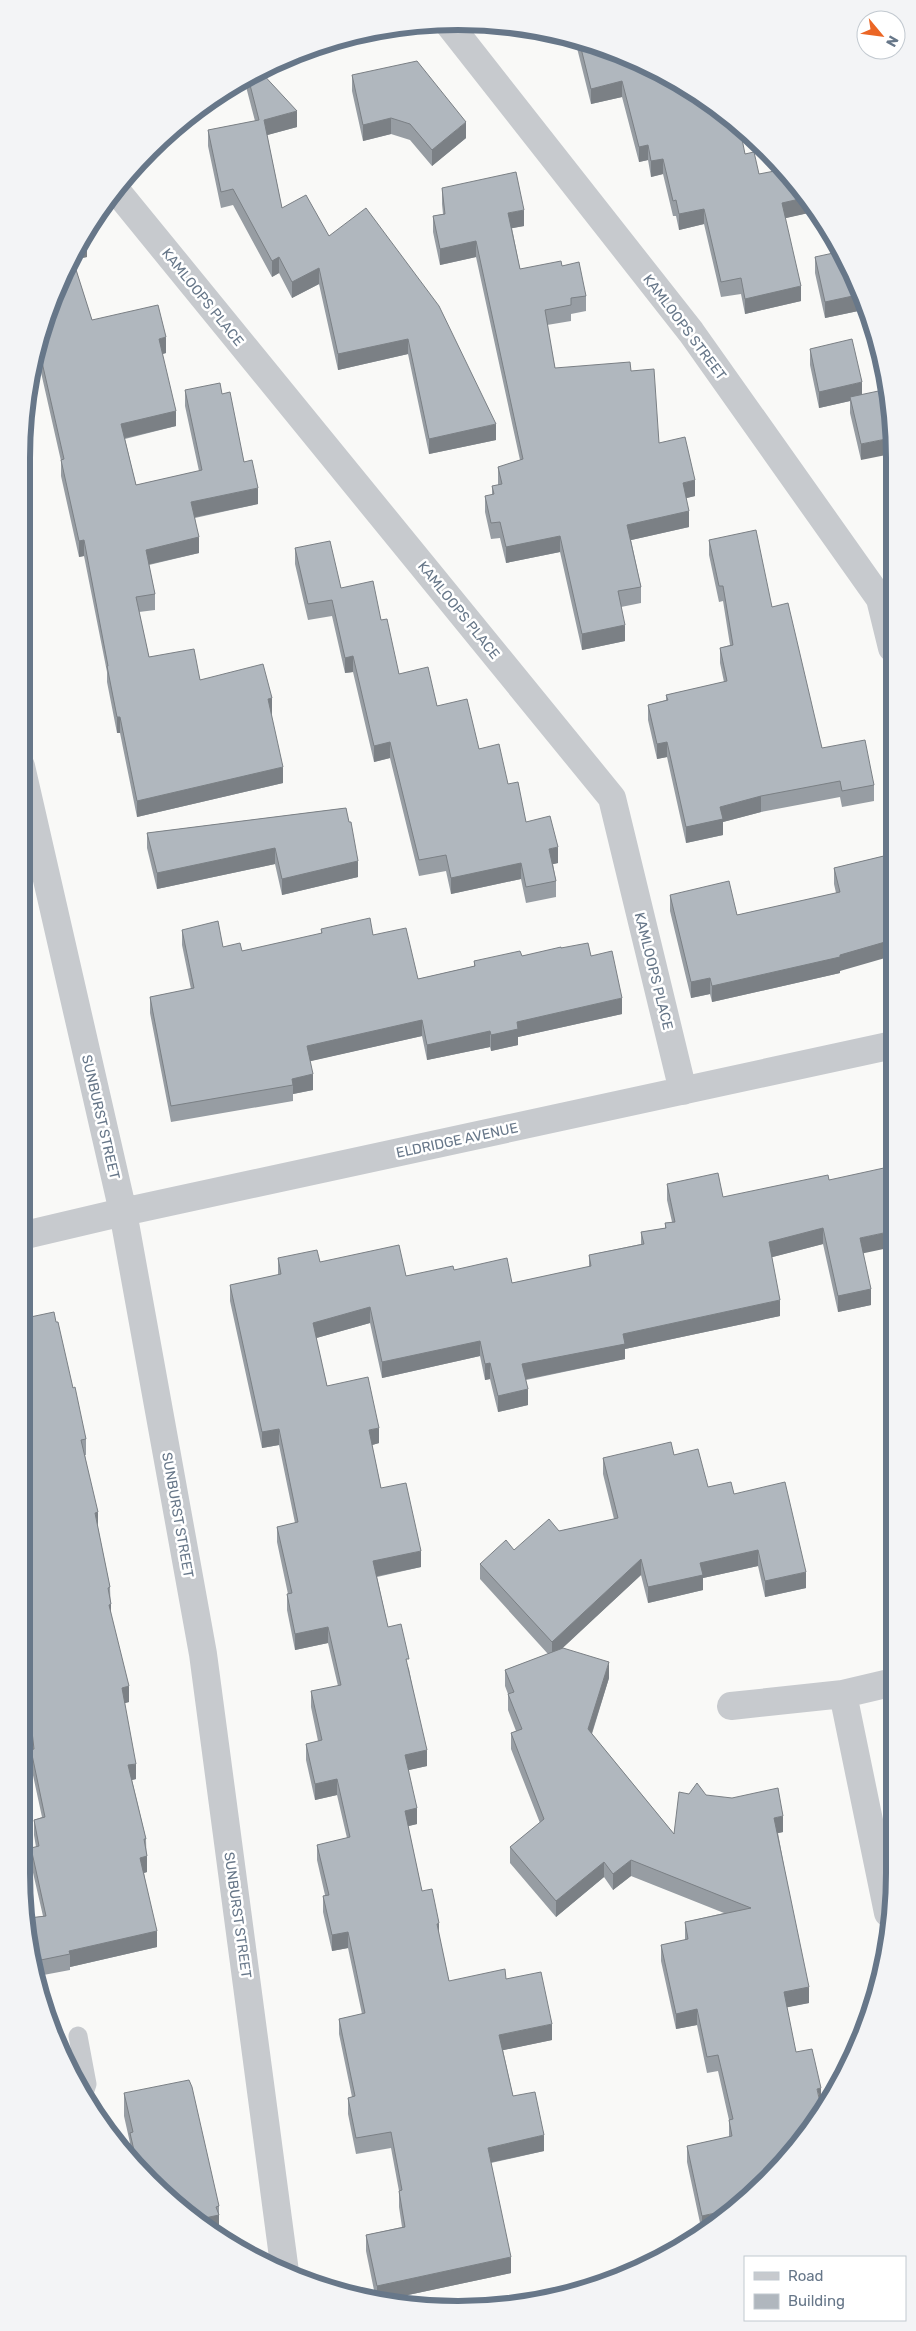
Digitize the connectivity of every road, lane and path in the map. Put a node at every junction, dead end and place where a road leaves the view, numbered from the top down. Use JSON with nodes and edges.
{"nodes":[{"id":1,"x":454,"y":30,"type":"edge"},
{"id":2,"x":120,"y":195,"type":"edge"},
{"id":3,"x":886,"y":624,"type":"edge"},
{"id":4,"x":30,"y":805,"type":"edge"},
{"id":5,"x":886,"y":1048,"type":"edge"},
{"id":6,"x":683,"y":1091,"type":"junction"},
{"id":7,"x":123,"y":1212,"type":"junction"},
{"id":8,"x":30,"y":1234,"type":"edge"},
{"id":9,"x":886,"y":1684,"type":"edge"},
{"id":10,"x":843,"y":1694,"type":"junction"},
{"id":11,"x":731,"y":1706,"type":"dead end"},
{"id":12,"x":885,"y":1899,"type":"edge"},
{"id":13,"x":78,"y":2036,"type":"dead end"},
{"id":14,"x":86,"y":2086,"type":"edge"},
{"id":15,"x":284,"y":2264,"type":"edge"}],
"edges":[{"from":1,"to":3,"type":"street","name":"KAMLOOPS STREET"},
{"from":2,"to":6,"type":"street","name":"KAMLOOPS PLACE"},
{"from":4,"to":7,"type":"street","name":"SUNBURST STREET"},
{"from":5,"to":6,"type":"street","name":"ELDRIDGE AVENUE"},
{"from":6,"to":7,"type":"street","name":"ELDRIDGE AVENUE"},
{"from":7,"to":8,"type":"street","name":"ELDRIDGE AVENUE"},
{"from":7,"to":15,"type":"street","name":"SUNBURST STREET"},
{"from":9,"to":10,"type":"street"},
{"from":10,"to":11,"type":"street"},
{"from":10,"to":12,"type":"street"},
{"from":13,"to":14,"type":"lane"}]}
